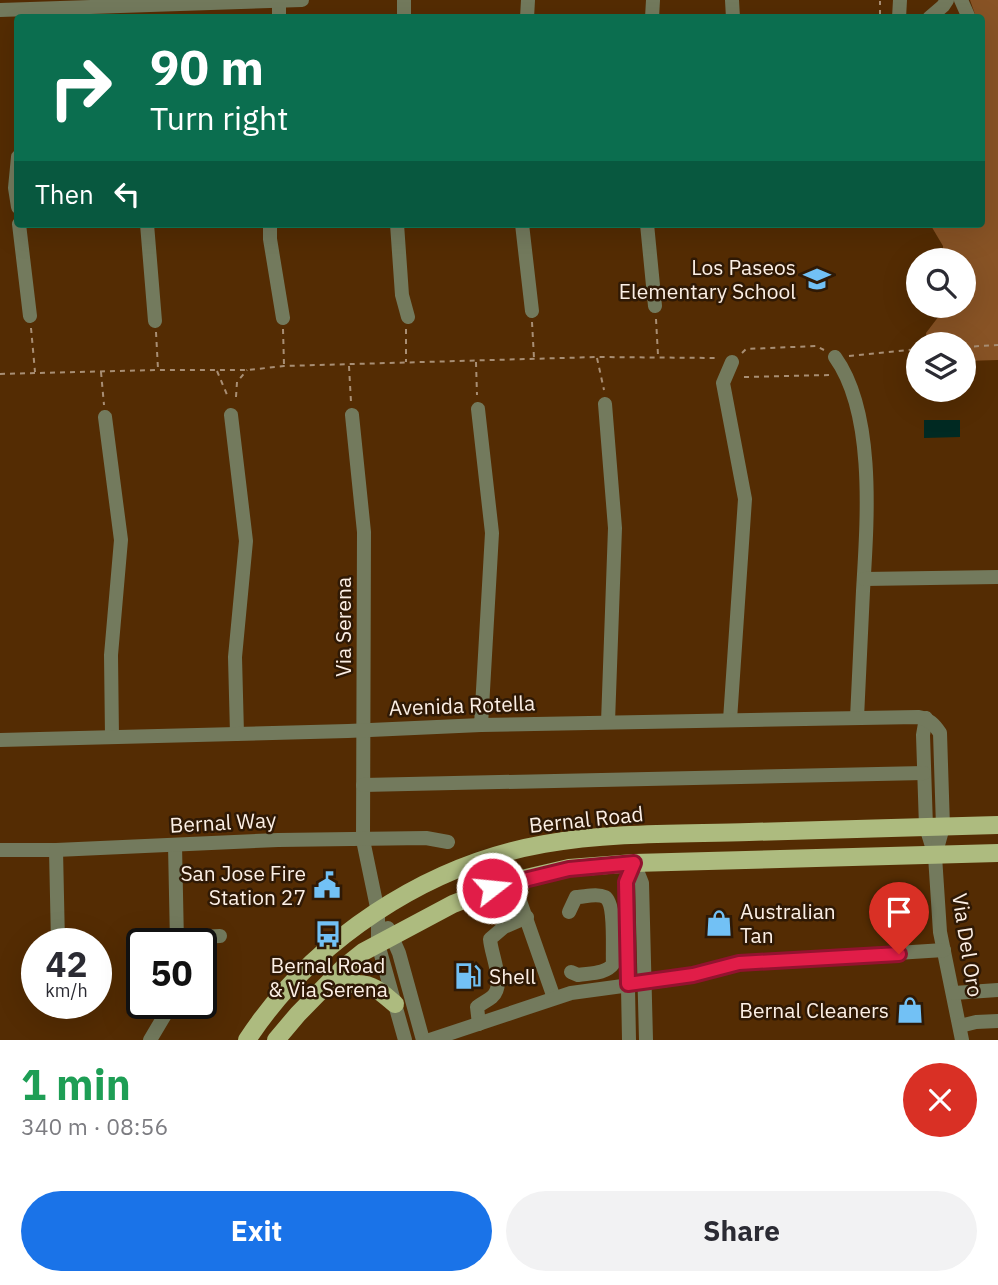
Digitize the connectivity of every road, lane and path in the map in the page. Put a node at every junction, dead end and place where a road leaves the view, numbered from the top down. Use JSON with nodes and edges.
{"nodes":[{"id":1,"x":279,"y":0,"type":"edge"},
{"id":2,"x":302,"y":0,"type":"edge"},
{"id":3,"x":947,"y":0,"type":"edge"},
{"id":4,"x":152,"y":8,"type":"edge"},
{"id":5,"x":28,"y":9,"type":"edge"},
{"id":6,"x":0,"y":10,"type":"edge"},
{"id":7,"x":934,"y":14,"type":"edge"},
{"id":8,"x":19,"y":228,"type":"edge"},
{"id":9,"x":147,"y":228,"type":"edge"},
{"id":10,"x":270,"y":228,"type":"edge"},
{"id":11,"x":397,"y":228,"type":"edge"},
{"id":12,"x":522,"y":228,"type":"edge"},
{"id":13,"x":647,"y":228,"type":"edge"},
{"id":14,"x":655,"y":306,"type":"joint"},
{"id":15,"x":532,"y":311,"type":"joint"},
{"id":16,"x":30,"y":316,"type":"joint"},
{"id":17,"x":408,"y":317,"type":"joint"},
{"id":18,"x":283,"y":318,"type":"joint"},
{"id":19,"x":155,"y":321,"type":"joint"},
{"id":20,"x":998,"y":345,"type":"edge"},
{"id":21,"x":976,"y":346,"type":"edge"},
{"id":22,"x":906,"y":350,"type":"edge"},
{"id":23,"x":658,"y":356,"type":"junction"},
{"id":24,"x":597,"y":357,"type":"junction"},
{"id":25,"x":835,"y":357,"type":"junction"},
{"id":26,"x":534,"y":359,"type":"junction"},
{"id":27,"x":476,"y":361,"type":"junction"},
{"id":28,"x":732,"y":362,"type":"junction"},
{"id":29,"x":406,"y":363,"type":"junction"},
{"id":30,"x":349,"y":365,"type":"junction"},
{"id":31,"x":284,"y":366,"type":"junction"},
{"id":32,"x":158,"y":370,"type":"junction"},
{"id":33,"x":216,"y":370,"type":"junction"},
{"id":34,"x":248,"y":370,"type":"junction"},
{"id":35,"x":101,"y":371,"type":"junction"},
{"id":36,"x":35,"y":373,"type":"junction"},
{"id":37,"x":0,"y":374,"type":"edge"},
{"id":38,"x":835,"y":375,"type":"dead end"},
{"id":39,"x":744,"y":377,"type":"dead end"},
{"id":40,"x":228,"y":397,"type":"dead end"},
{"id":41,"x":236,"y":397,"type":"dead end"},
{"id":42,"x":605,"y":404,"type":"joint"},
{"id":43,"x":478,"y":409,"type":"joint"},
{"id":44,"x":231,"y":415,"type":"dead end"},
{"id":45,"x":352,"y":415,"type":"joint"},
{"id":46,"x":105,"y":417,"type":"joint"},
{"id":47,"x":998,"y":577,"type":"edge"},
{"id":48,"x":864,"y":579,"type":"junction"},
{"id":49,"x":857,"y":718,"type":"junction"},
{"id":50,"x":926,"y":718,"type":"junction"},
{"id":51,"x":730,"y":720,"type":"junction"},
{"id":52,"x":608,"y":722,"type":"junction"},
{"id":53,"x":481,"y":725,"type":"junction"},
{"id":54,"x":363,"y":730,"type":"junction"},
{"id":55,"x":237,"y":734,"type":"junction"},
{"id":56,"x":113,"y":737,"type":"junction"},
{"id":57,"x":0,"y":740,"type":"edge"},
{"id":58,"x":924,"y":772,"type":"junction"},
{"id":59,"x":363,"y":785,"type":"junction"},
{"id":60,"x":998,"y":825,"type":"edge"},
{"id":61,"x":935,"y":827,"type":"junction"},
{"id":62,"x":665,"y":834,"type":"junction"},
{"id":63,"x":363,"y":840,"type":"junction"},
{"id":64,"x":447,"y":842,"type":"dead end"},
{"id":65,"x":175,"y":845,"type":"junction"},
{"id":66,"x":0,"y":850,"type":"edge"},
{"id":67,"x":56,"y":850,"type":"junction"},
{"id":68,"x":998,"y":853,"type":"edge"},
{"id":69,"x":935,"y":856,"type":"junction"},
{"id":70,"x":634,"y":863,"type":"junction"},
{"id":71,"x":513,"y":881,"type":"junction"},
{"id":72,"x":378,"y":912,"type":"junction"},
{"id":73,"x":569,"y":912,"type":"dead end"},
{"id":74,"x":527,"y":917,"type":"junction"},
{"id":75,"x":58,"y":928,"type":"edge"},
{"id":76,"x":177,"y":928,"type":"edge"},
{"id":77,"x":217,"y":936,"type":"edge"},
{"id":78,"x":220,"y":936,"type":"dead end"},
{"id":79,"x":385,"y":939,"type":"junction"},
{"id":80,"x":944,"y":950,"type":"junction"},
{"id":81,"x":571,"y":972,"type":"dead end"},
{"id":82,"x":329,"y":983,"type":"junction"},
{"id":83,"x":645,"y":983,"type":"junction"},
{"id":84,"x":628,"y":984,"type":"junction"},
{"id":85,"x":998,"y":990,"type":"edge"},
{"id":86,"x":954,"y":993,"type":"junction"},
{"id":87,"x":554,"y":998,"type":"junction"},
{"id":88,"x":395,"y":1004,"type":"junction"},
{"id":89,"x":162,"y":1019,"type":"edge"},
{"id":90,"x":998,"y":1021,"type":"edge"},
{"id":91,"x":479,"y":1024,"type":"junction"},
{"id":92,"x":961,"y":1033,"type":"edge"},
{"id":93,"x":150,"y":1040,"type":"edge"},
{"id":94,"x":247,"y":1040,"type":"edge"},
{"id":95,"x":276,"y":1040,"type":"edge"},
{"id":96,"x":405,"y":1040,"type":"edge"},
{"id":97,"x":424,"y":1040,"type":"edge"},
{"id":98,"x":430,"y":1040,"type":"edge"},
{"id":99,"x":629,"y":1040,"type":"edge"},
{"id":100,"x":646,"y":1040,"type":"edge"}],
"edges":[{"from":1,"to":2,"type":"street"},
{"from":1,"to":4,"type":"street"},
{"from":3,"to":7,"type":"street"},
{"from":4,"to":5,"type":"street"},
{"from":5,"to":6,"type":"street"},
{"from":8,"to":16,"type":"street"},
{"from":9,"to":19,"type":"street"},
{"from":10,"to":18,"type":"street"},
{"from":11,"to":17,"type":"street"},
{"from":12,"to":15,"type":"street"},
{"from":13,"to":14,"type":"street"},
{"from":14,"to":23,"type":"path"},
{"from":15,"to":26,"type":"path"},
{"from":16,"to":36,"type":"path"},
{"from":17,"to":29,"type":"path"},
{"from":18,"to":31,"type":"path"},
{"from":19,"to":32,"type":"path"},
{"from":20,"to":21,"type":"path"},
{"from":22,"to":25,"type":"path"},
{"from":23,"to":24,"type":"path"},
{"from":23,"to":28,"type":"path"},
{"from":24,"to":26,"type":"path"},
{"from":24,"to":42,"type":"path"},
{"from":25,"to":28,"type":"path"},
{"from":25,"to":48,"type":"street"},
{"from":26,"to":27,"type":"path"},
{"from":27,"to":29,"type":"path"},
{"from":27,"to":43,"type":"path"},
{"from":28,"to":51,"type":"street"},
{"from":29,"to":30,"type":"path"},
{"from":30,"to":31,"type":"path"},
{"from":30,"to":45,"type":"path"},
{"from":31,"to":34,"type":"path"},
{"from":32,"to":33,"type":"path"},
{"from":32,"to":35,"type":"path"},
{"from":33,"to":34,"type":"path"},
{"from":33,"to":40,"type":"path"},
{"from":34,"to":41,"type":"path"},
{"from":35,"to":36,"type":"path"},
{"from":35,"to":46,"type":"path"},
{"from":36,"to":37,"type":"path"},
{"from":38,"to":39,"type":"path"},
{"from":42,"to":52,"type":"street"},
{"from":43,"to":53,"type":"street"},
{"from":44,"to":55,"type":"street"},
{"from":45,"to":54,"type":"street","name":"Via Serena"},
{"from":46,"to":56,"type":"street"},
{"from":47,"to":48,"type":"street"},
{"from":48,"to":49,"type":"street"},
{"from":49,"to":50,"type":"street","name":"Avenida Rotella"},
{"from":49,"to":51,"type":"street","name":"Avenida Rotella"},
{"from":50,"to":58,"type":"street","name":"Via Del Oro"},
{"from":50,"to":61,"type":"street","name":"Via Del Oro"},
{"from":51,"to":52,"type":"street","name":"Avenida Rotella"},
{"from":52,"to":53,"type":"street","name":"Avenida Rotella"},
{"from":53,"to":54,"type":"street","name":"Avenida Rotella"},
{"from":54,"to":55,"type":"street","name":"Avenida Rotella"},
{"from":54,"to":59,"type":"street","name":"Via Serena"},
{"from":55,"to":56,"type":"street","name":"Avenida Rotella"},
{"from":56,"to":57,"type":"street","name":"Avenida Rotella"},
{"from":58,"to":59,"type":"street"},
{"from":58,"to":61,"type":"street","name":"Via Del Oro"},
{"from":59,"to":63,"type":"street","name":"Via Serena"},
{"from":60,"to":61,"type":"main road","name":"Bernal Road"},
{"from":61,"to":62,"type":"main road","name":"Bernal Road"},
{"from":61,"to":69,"type":"street","name":"Via Del Oro"},
{"from":62,"to":70,"type":"main road"},
{"from":62,"to":72,"type":"main road","name":"Bernal Road"},
{"from":63,"to":64,"type":"street","name":"Bernal Way"},
{"from":63,"to":65,"type":"street","name":"Bernal Way"},
{"from":63,"to":72,"type":"street","name":"Via Serena"},
{"from":65,"to":67,"type":"street","name":"Bernal Way"},
{"from":65,"to":76,"type":"street"},
{"from":66,"to":67,"type":"street","name":"Bernal Way"},
{"from":67,"to":75,"type":"street"},
{"from":68,"to":69,"type":"main road"},
{"from":69,"to":70,"type":"main road"},
{"from":69,"to":80,"type":"street","name":"Via Del Oro"},
{"from":70,"to":71,"type":"main road"},
{"from":70,"to":83,"type":"street"},
{"from":70,"to":84,"type":"street"},
{"from":71,"to":74,"type":"street"},
{"from":71,"to":79,"type":"main road"},
{"from":72,"to":79,"type":"street","name":"Via Serena"},
{"from":72,"to":94,"type":"main road","name":"Bernal Road"},
{"from":73,"to":81,"type":"street"},
{"from":74,"to":87,"type":"street"},
{"from":74,"to":91,"type":"street"},
{"from":77,"to":78,"type":"street"},
{"from":79,"to":82,"type":"main road"},
{"from":79,"to":88,"type":"street"},
{"from":79,"to":97,"type":"street"},
{"from":80,"to":83,"type":"street"},
{"from":80,"to":86,"type":"street","name":"Via Del Oro"},
{"from":82,"to":88,"type":"main road"},
{"from":82,"to":95,"type":"main road"},
{"from":83,"to":84,"type":"street"},
{"from":83,"to":100,"type":"street"},
{"from":84,"to":87,"type":"street"},
{"from":84,"to":99,"type":"street"},
{"from":85,"to":86,"type":"street"},
{"from":86,"to":92,"type":"street","name":"Via Del Oro"},
{"from":87,"to":91,"type":"street"},
{"from":88,"to":96,"type":"street"},
{"from":89,"to":93,"type":"street"},
{"from":90,"to":92,"type":"street"},
{"from":91,"to":98,"type":"street"}]}
